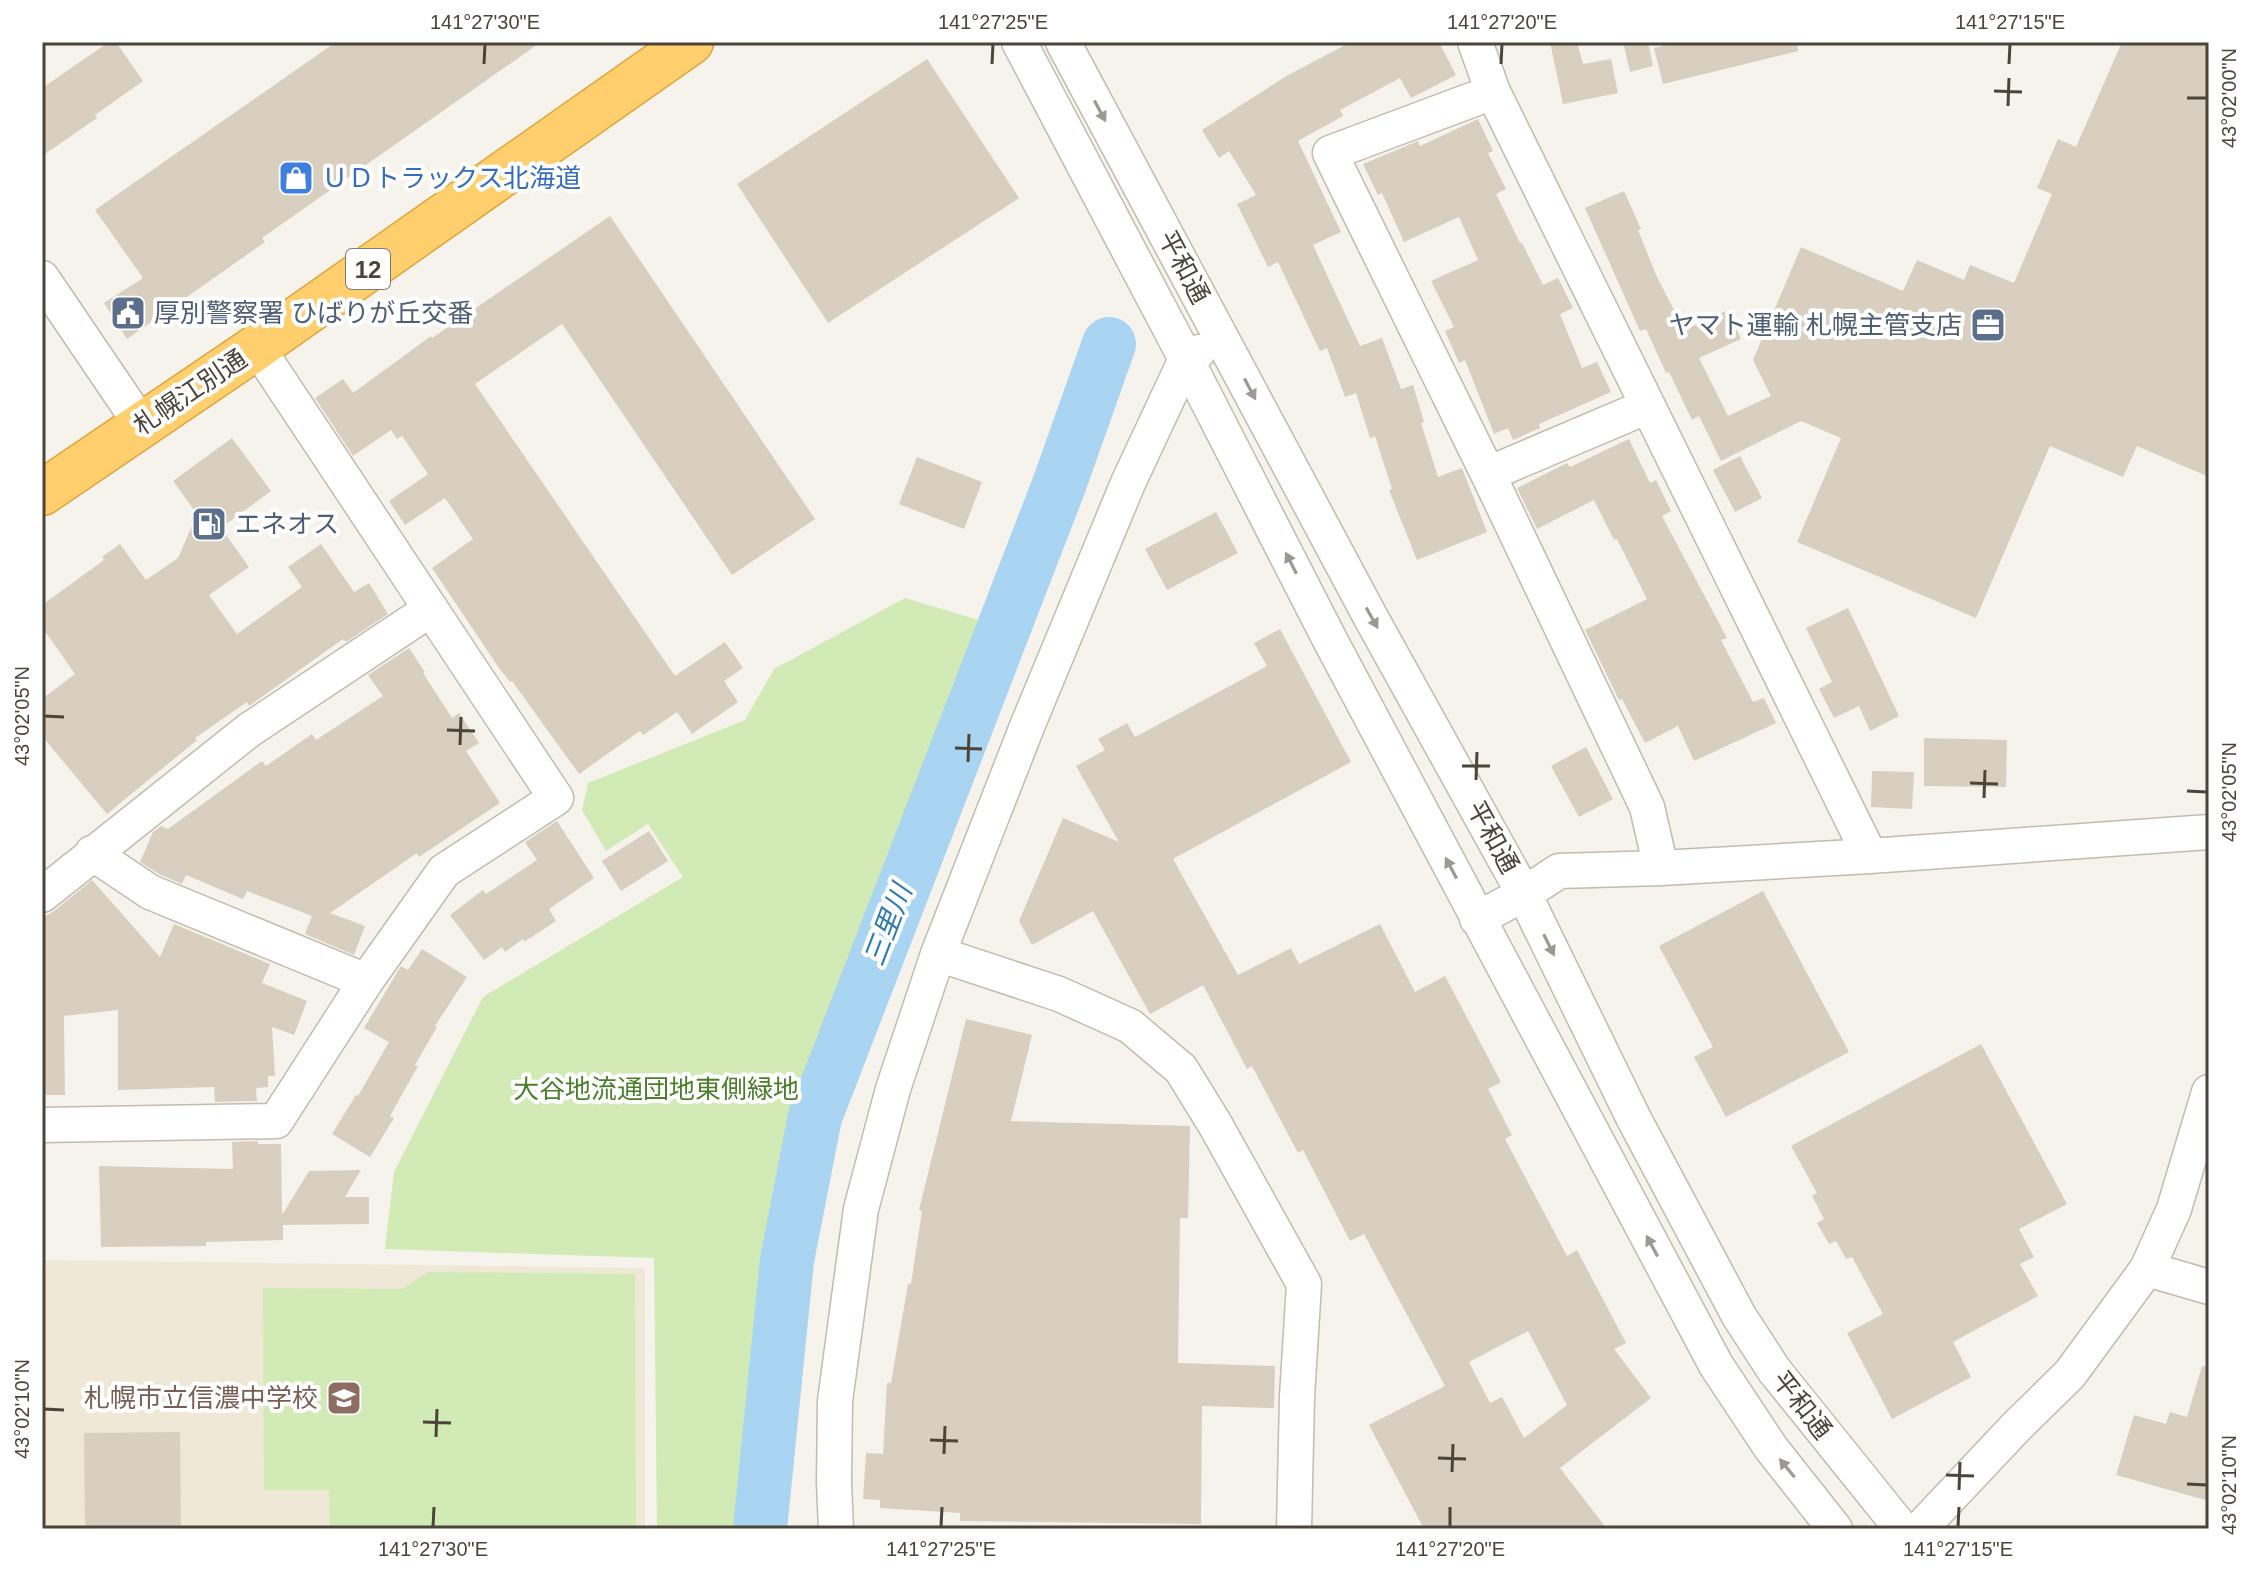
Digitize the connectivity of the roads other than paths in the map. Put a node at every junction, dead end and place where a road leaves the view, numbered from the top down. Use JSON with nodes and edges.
{"nodes":[{"id":1,"x":691,"y":42,"type":"edge"},
{"id":2,"x":1019,"y":42,"type":"edge"},
{"id":3,"x":1063,"y":42,"type":"edge"},
{"id":4,"x":1475,"y":42,"type":"edge"},
{"id":5,"x":1493,"y":92,"type":"junction"},
{"id":6,"x":42,"y":278,"type":"edge"},
{"id":7,"x":1222,"y":337,"type":"junction"},
{"id":8,"x":257,"y":347,"type":"junction"},
{"id":9,"x":1186,"y":359,"type":"junction"},
{"id":10,"x":1648,"y":406,"type":"junction"},
{"id":11,"x":141,"y":424,"type":"junction"},
{"id":12,"x":1488,"y":474,"type":"junction"},
{"id":13,"x":42,"y":493,"type":"edge"},
{"id":14,"x":431,"y":609,"type":"junction"},
{"id":15,"x":2209,"y":832,"type":"edge"},
{"id":16,"x":92,"y":853,"type":"junction"},
{"id":17,"x":1870,"y":856,"type":"junction"},
{"id":18,"x":1661,"y":868,"type":"junction"},
{"id":19,"x":1524,"y":894,"type":"junction"},
{"id":20,"x":42,"y":895,"type":"edge"},
{"id":21,"x":1477,"y":919,"type":"junction"},
{"id":22,"x":938,"y":954,"type":"junction"},
{"id":23,"x":366,"y":981,"type":"junction"},
{"id":24,"x":2209,"y":1092,"type":"edge"},
{"id":25,"x":42,"y":1125,"type":"edge"},
{"id":26,"x":2147,"y":1269,"type":"junction"},
{"id":27,"x":2209,"y":1287,"type":"edge"},
{"id":28,"x":836,"y":1529,"type":"edge"},
{"id":29,"x":1294,"y":1529,"type":"edge"},
{"id":30,"x":1835,"y":1529,"type":"edge"},
{"id":31,"x":1902,"y":1529,"type":"edge"},
{"id":32,"x":1920,"y":1529,"type":"edge"}],
"edges":[{"from":1,"to":8,"type":"highway","name":"札幌江別通","number":"12"},
{"from":2,"to":9,"type":"street","name":"平和通"},
{"from":3,"to":7,"type":"street","name":"平和通","one_way":true},
{"from":4,"to":5,"type":"street"},
{"from":5,"to":10,"type":"street"},
{"from":5,"to":12,"type":"street"},
{"from":6,"to":11,"type":"street"},
{"from":7,"to":9,"type":"street"},
{"from":7,"to":19,"type":"street","name":"平和通","one_way":true},
{"from":8,"to":11,"type":"highway","name":"札幌江別通","number":"12"},
{"from":8,"to":14,"type":"street"},
{"from":21,"to":9,"type":"street","name":"平和通","one_way":true},
{"from":9,"to":22,"type":"street"},
{"from":10,"to":12,"type":"street"},
{"from":10,"to":17,"type":"street"},
{"from":11,"to":13,"type":"highway","name":"札幌江別通","number":"12"},
{"from":12,"to":18,"type":"street"},
{"from":14,"to":16,"type":"street"},
{"from":14,"to":23,"type":"street"},
{"from":15,"to":17,"type":"street"},
{"from":16,"to":20,"type":"street"},
{"from":16,"to":23,"type":"street"},
{"from":17,"to":18,"type":"street"},
{"from":18,"to":19,"type":"street"},
{"from":19,"to":21,"type":"street"},
{"from":19,"to":31,"type":"street","name":"平和通","one_way":true},
{"from":30,"to":21,"type":"street","name":"平和通","one_way":true},
{"from":22,"to":28,"type":"street"},
{"from":22,"to":29,"type":"street"},
{"from":23,"to":25,"type":"street"},
{"from":24,"to":26,"type":"street"},
{"from":26,"to":27,"type":"street"},
{"from":26,"to":32,"type":"street"}]}
